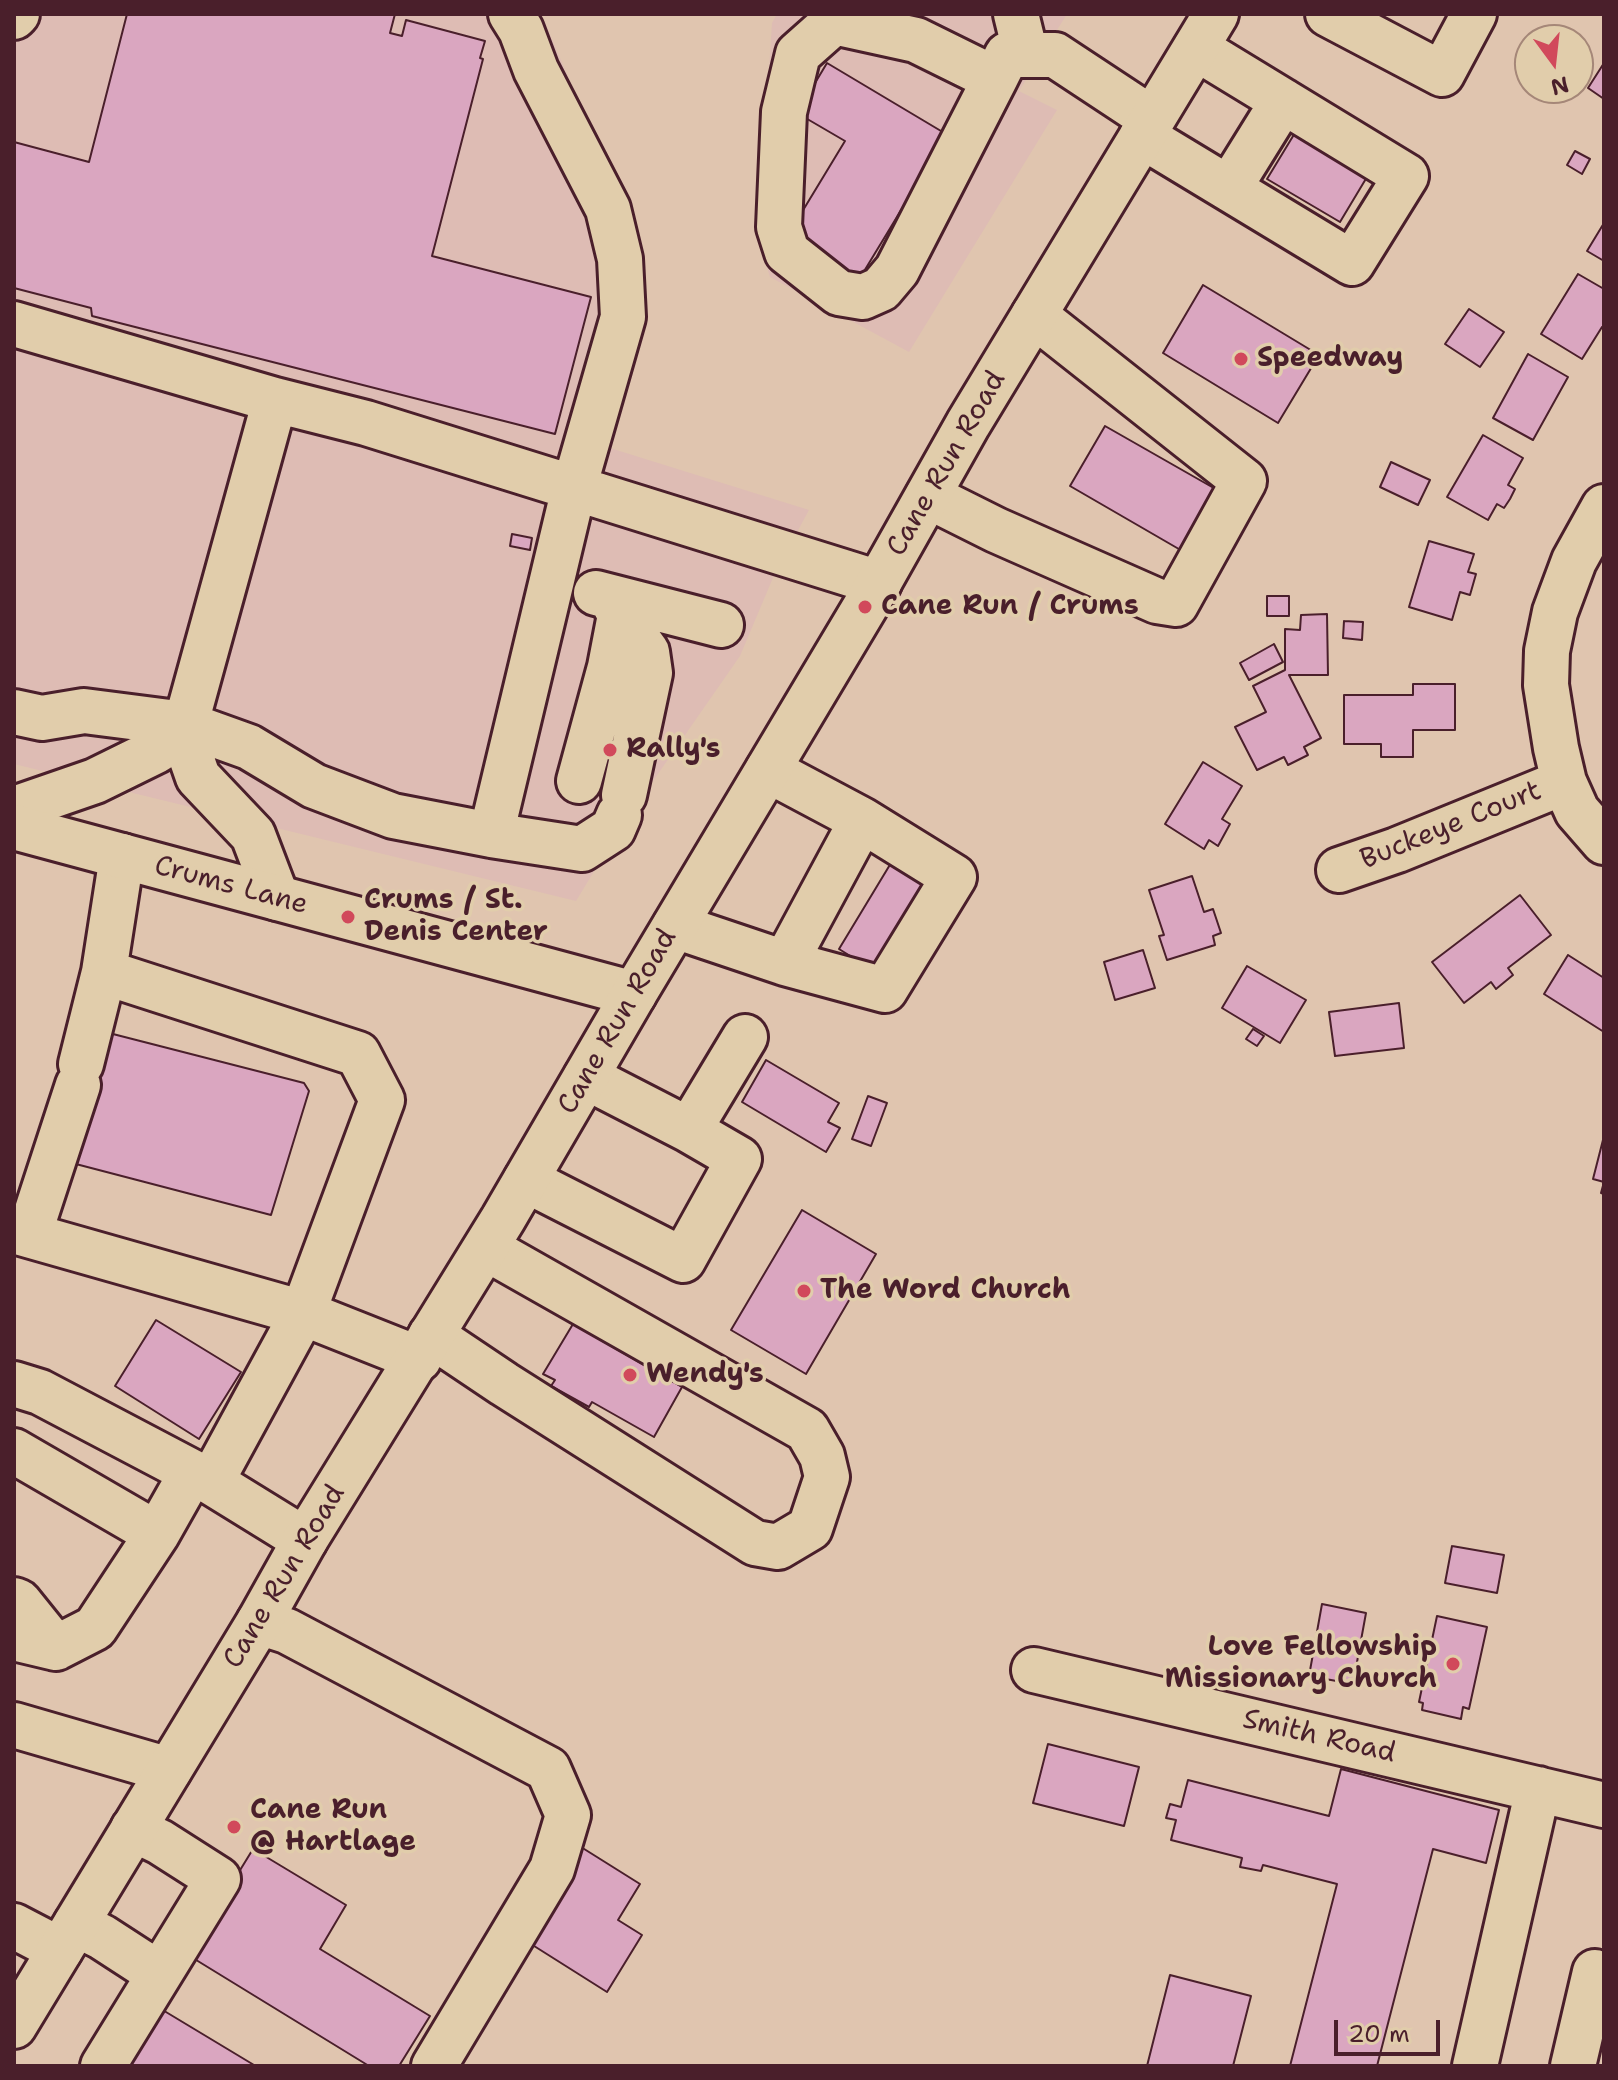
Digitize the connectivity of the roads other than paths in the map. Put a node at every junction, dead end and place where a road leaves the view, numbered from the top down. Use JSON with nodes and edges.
{"nodes":[{"id":1,"x":511,"y":14,"type":"edge"},
{"id":2,"x":1328,"y":14,"type":"edge"},
{"id":3,"x":1474,"y":14,"type":"edge"},
{"id":4,"x":1206,"y":31,"type":"edge"},
{"id":5,"x":1012,"y":50,"type":"edge"},
{"id":6,"x":1283,"y":101,"type":"junction"},
{"id":7,"x":1147,"y":128,"type":"junction"},
{"id":8,"x":1229,"y":188,"type":"junction"},
{"id":9,"x":1034,"y":315,"type":"junction"},
{"id":10,"x":14,"y":324,"type":"edge"},
{"id":11,"x":275,"y":400,"type":"junction"},
{"id":12,"x":574,"y":488,"type":"junction"},
{"id":13,"x":928,"y":496,"type":"junction"},
{"id":14,"x":1604,"y":507,"type":"edge"},
{"id":15,"x":551,"y":581,"type":"junction"},
{"id":16,"x":879,"y":583,"type":"junction"},
{"id":17,"x":615,"y":606,"type":"junction"},
{"id":18,"x":721,"y":625,"type":"dead end"},
{"id":19,"x":14,"y":712,"type":"edge"},
{"id":20,"x":184,"y":729,"type":"junction"},
{"id":21,"x":768,"y":770,"type":"junction"},
{"id":22,"x":1564,"y":782,"type":"junction"},
{"id":23,"x":14,"y":809,"type":"edge"},
{"id":24,"x":862,"y":820,"type":"junction"},
{"id":25,"x":14,"y":827,"type":"edge"},
{"id":26,"x":491,"y":835,"type":"junction"},
{"id":27,"x":1604,"y":842,"type":"edge"},
{"id":28,"x":560,"y":845,"type":"junction"},
{"id":29,"x":122,"y":856,"type":"junction"},
{"id":30,"x":1339,"y":870,"type":"dead end"},
{"id":31,"x":277,"y":898,"type":"junction"},
{"id":32,"x":675,"y":926,"type":"junction"},
{"id":33,"x":785,"y":963,"type":"junction"},
{"id":34,"x":104,"y":972,"type":"junction"},
{"id":35,"x":634,"y":994,"type":"junction"},
{"id":36,"x":745,"y":1037,"type":"dead end"},
{"id":37,"x":586,"y":1077,"type":"junction"},
{"id":38,"x":689,"y":1130,"type":"junction"},
{"id":39,"x":526,"y":1180,"type":"junction"},
{"id":40,"x":22,"y":1233,"type":"edge"},
{"id":41,"x":486,"y":1248,"type":"junction"},
{"id":42,"x":303,"y":1313,"type":"junction"},
{"id":43,"x":425,"y":1347,"type":"junction"},
{"id":44,"x":27,"y":1388,"type":"edge"},
{"id":45,"x":14,"y":1451,"type":"edge"},
{"id":46,"x":208,"y":1472,"type":"junction"},
{"id":47,"x":157,"y":1534,"type":"junction"},
{"id":48,"x":305,"y":1540,"type":"junction"},
{"id":49,"x":14,"y":1600,"type":"edge"},
{"id":50,"x":259,"y":1622,"type":"junction"},
{"id":51,"x":14,"y":1638,"type":"edge"},
{"id":52,"x":56,"y":1648,"type":"junction"},
{"id":53,"x":1034,"y":1670,"type":"dead end"},
{"id":54,"x":14,"y":1725,"type":"edge"},
{"id":55,"x":169,"y":1770,"type":"junction"},
{"id":56,"x":1538,"y":1789,"type":"junction"},
{"id":57,"x":1604,"y":1805,"type":"edge"},
{"id":58,"x":133,"y":1829,"type":"junction"},
{"id":59,"x":14,"y":1926,"type":"edge"},
{"id":60,"x":68,"y":1937,"type":"junction"},
{"id":61,"x":1595,"y":1972,"type":"dead end"},
{"id":62,"x":159,"y":1974,"type":"junction"},
{"id":63,"x":14,"y":2026,"type":"edge"},
{"id":64,"x":103,"y":2066,"type":"edge"},
{"id":65,"x":434,"y":2066,"type":"edge"},
{"id":66,"x":1475,"y":2066,"type":"edge"},
{"id":67,"x":1573,"y":2066,"type":"edge"}],
"edges":[{"from":1,"to":12,"type":"main road"},
{"from":2,"to":3,"type":"main road"},
{"from":4,"to":6,"type":"main road"},
{"from":4,"to":7,"type":"main road","name":"Cane Run Road"},
{"from":5,"to":5,"type":"main road"},
{"from":5,"to":7,"type":"main road"},
{"from":6,"to":8,"type":"main road"},
{"from":6,"to":8,"type":"main road"},
{"from":7,"to":8,"type":"main road"},
{"from":7,"to":9,"type":"main road","name":"Cane Run Road"},
{"from":9,"to":13,"type":"main road","name":"Cane Run Road"},
{"from":9,"to":13,"type":"main road"},
{"from":10,"to":11,"type":"main road"},
{"from":11,"to":12,"type":"main road"},
{"from":11,"to":20,"type":"main road"},
{"from":12,"to":15,"type":"main road"},
{"from":12,"to":16,"type":"main road"},
{"from":13,"to":16,"type":"main road","name":"Cane Run Road"},
{"from":14,"to":22,"type":"main road"},
{"from":15,"to":17,"type":"main road"},
{"from":15,"to":26,"type":"main road"},
{"from":16,"to":21,"type":"main road","name":"Cane Run Road"},
{"from":17,"to":18,"type":"main road"},
{"from":17,"to":28,"type":"main road"},
{"from":17,"to":28,"type":"main road"},
{"from":19,"to":20,"type":"main road"},
{"from":20,"to":23,"type":"main road"},
{"from":20,"to":26,"type":"main road"},
{"from":20,"to":31,"type":"main road"},
{"from":21,"to":24,"type":"main road"},
{"from":21,"to":32,"type":"main road","name":"Cane Run Road"},
{"from":22,"to":27,"type":"main road"},
{"from":22,"to":30,"type":"main road","name":"Buckeye Court"},
{"from":24,"to":33,"type":"main road"},
{"from":24,"to":33,"type":"main road"},
{"from":25,"to":29,"type":"main road","name":"Crums Lane"},
{"from":26,"to":28,"type":"main road"},
{"from":29,"to":31,"type":"main road","name":"Crums Lane"},
{"from":29,"to":34,"type":"main road"},
{"from":31,"to":35,"type":"main road","name":"Crums Lane"},
{"from":32,"to":33,"type":"main road"},
{"from":32,"to":35,"type":"main road","name":"Cane Run Road"},
{"from":34,"to":40,"type":"main road"},
{"from":34,"to":42,"type":"main road"},
{"from":35,"to":37,"type":"main road","name":"Cane Run Road"},
{"from":36,"to":38,"type":"main road"},
{"from":37,"to":38,"type":"main road"},
{"from":37,"to":39,"type":"main road","name":"Cane Run Road"},
{"from":38,"to":39,"type":"main road"},
{"from":39,"to":41,"type":"main road","name":"Cane Run Road"},
{"from":40,"to":42,"type":"main road"},
{"from":41,"to":43,"type":"main road","name":"Cane Run Road"},
{"from":41,"to":43,"type":"main road"},
{"from":42,"to":43,"type":"main road"},
{"from":42,"to":46,"type":"main road"},
{"from":43,"to":48,"type":"main road","name":"Cane Run Road"},
{"from":44,"to":46,"type":"main road"},
{"from":45,"to":47,"type":"main road"},
{"from":46,"to":47,"type":"main road"},
{"from":46,"to":48,"type":"main road"},
{"from":47,"to":52,"type":"main road"},
{"from":48,"to":50,"type":"main road","name":"Cane Run Road"},
{"from":49,"to":52,"type":"main road"},
{"from":50,"to":55,"type":"main road","name":"Cane Run Road"},
{"from":50,"to":65,"type":"main road"},
{"from":51,"to":52,"type":"main road"},
{"from":53,"to":56,"type":"main road","name":"Smith Road"},
{"from":54,"to":55,"type":"main road"},
{"from":55,"to":58,"type":"main road","name":"Cane Run Road"},
{"from":56,"to":57,"type":"main road","name":"Smith Road"},
{"from":56,"to":66,"type":"main road"},
{"from":58,"to":60,"type":"main road","name":"Cane Run Road"},
{"from":58,"to":62,"type":"main road"},
{"from":59,"to":60,"type":"main road"},
{"from":60,"to":62,"type":"main road"},
{"from":60,"to":63,"type":"main road","name":"Cane Run Road"},
{"from":61,"to":67,"type":"main road"},
{"from":62,"to":64,"type":"main road"}]}
